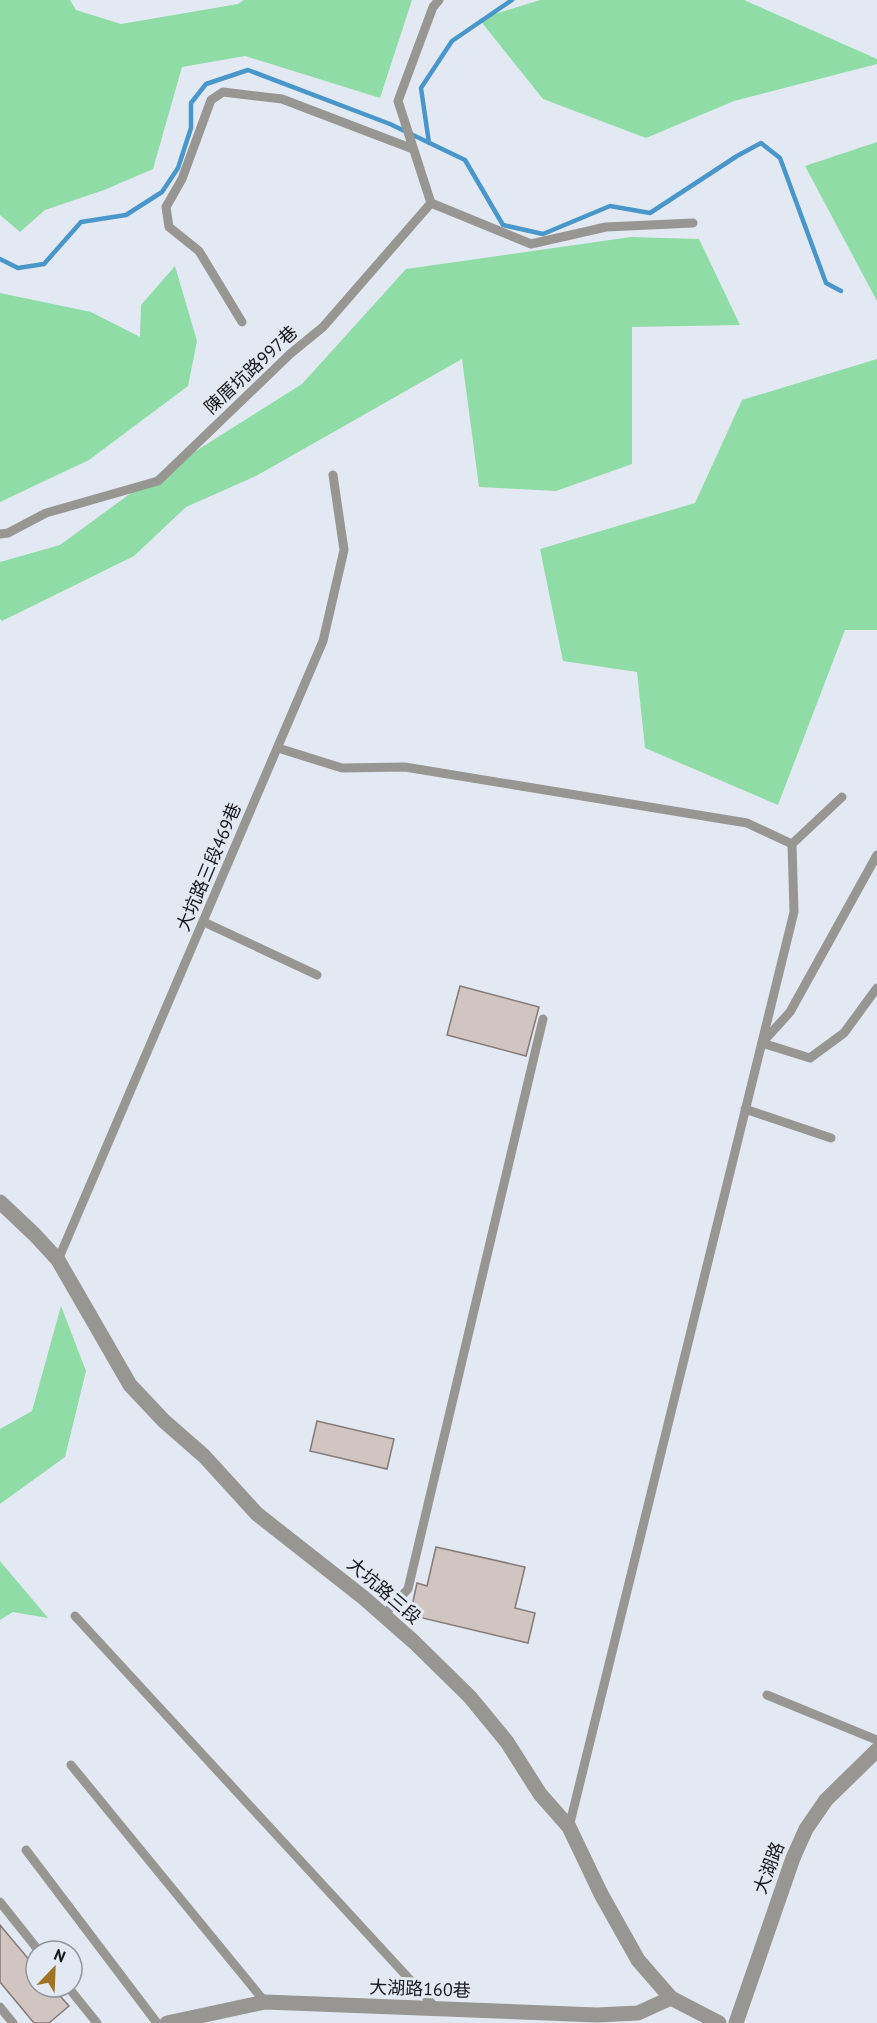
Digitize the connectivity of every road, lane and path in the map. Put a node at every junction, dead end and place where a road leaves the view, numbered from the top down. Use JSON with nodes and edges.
{"nodes":[{"id":1,"x":440,"y":0,"type":"edge"},
{"id":2,"x":412,"y":146,"type":"junction"},
{"id":3,"x":431,"y":203,"type":"junction"},
{"id":4,"x":693,"y":223,"type":"dead end"},
{"id":5,"x":242,"y":322,"type":"dead end"},
{"id":6,"x":333,"y":475,"type":"dead end"},
{"id":7,"x":0,"y":534,"type":"edge"},
{"id":8,"x":278,"y":748,"type":"junction"},
{"id":9,"x":842,"y":797,"type":"dead end"},
{"id":10,"x":792,"y":844,"type":"junction"},
{"id":11,"x":877,"y":855,"type":"edge"},
{"id":12,"x":204,"y":921,"type":"junction"},
{"id":13,"x":317,"y":975,"type":"dead end"},
{"id":14,"x":877,"y":988,"type":"edge"},
{"id":15,"x":543,"y":1019,"type":"dead end"},
{"id":16,"x":762,"y":1043,"type":"junction"},
{"id":17,"x":745,"y":1109,"type":"junction"},
{"id":18,"x":831,"y":1138,"type":"dead end"},
{"id":19,"x":0,"y":1202,"type":"edge"},
{"id":20,"x":58,"y":1260,"type":"junction"},
{"id":21,"x":384,"y":1615,"type":"junction"},
{"id":22,"x":75,"y":1616,"type":"dead end"},
{"id":23,"x":767,"y":1695,"type":"dead end"},
{"id":24,"x":877,"y":1740,"type":"edge"},
{"id":25,"x":877,"y":1750,"type":"edge"},
{"id":26,"x":71,"y":1765,"type":"dead end"},
{"id":27,"x":569,"y":1827,"type":"junction"},
{"id":28,"x":26,"y":1850,"type":"dead end"},
{"id":29,"x":0,"y":1902,"type":"edge"},
{"id":30,"x":29,"y":1939,"type":"edge"},
{"id":31,"x":671,"y":1998,"type":"junction"},
{"id":32,"x":78,"y":1999,"type":"edge"},
{"id":33,"x":265,"y":2001,"type":"junction"},
{"id":34,"x":0,"y":2007,"type":"edge"},
{"id":35,"x":438,"y":2010,"type":"junction"},
{"id":36,"x":13,"y":2023,"type":"edge"},
{"id":37,"x":98,"y":2023,"type":"edge"},
{"id":38,"x":157,"y":2023,"type":"edge"},
{"id":39,"x":167,"y":2023,"type":"edge"},
{"id":40,"x":719,"y":2023,"type":"edge"},
{"id":41,"x":735,"y":2023,"type":"edge"}],
"edges":[{"from":1,"to":2,"type":"lane"},
{"from":2,"to":3,"type":"lane"},
{"from":2,"to":5,"type":"lane"},
{"from":3,"to":4,"type":"lane"},
{"from":3,"to":7,"type":"lane","name":"陳厝坑路997巷"},
{"from":6,"to":8,"type":"lane","name":"大坑路三段469巷"},
{"from":8,"to":10,"type":"lane"},
{"from":8,"to":12,"type":"lane","name":"大坑路三段469巷"},
{"from":9,"to":10,"type":"lane"},
{"from":10,"to":16,"type":"lane"},
{"from":11,"to":16,"type":"lane"},
{"from":12,"to":13,"type":"lane"},
{"from":12,"to":20,"type":"lane","name":"大坑路三段469巷"},
{"from":14,"to":16,"type":"lane"},
{"from":15,"to":21,"type":"lane"},
{"from":16,"to":17,"type":"lane"},
{"from":17,"to":18,"type":"lane"},
{"from":17,"to":27,"type":"lane"},
{"from":19,"to":20,"type":"street","name":"大坑路三段"},
{"from":20,"to":21,"type":"street","name":"大坑路三段"},
{"from":21,"to":27,"type":"street","name":"大坑路三段"},
{"from":22,"to":35,"type":"lane"},
{"from":23,"to":24,"type":"lane"},
{"from":25,"to":41,"type":"street","name":"大湖路"},
{"from":26,"to":33,"type":"lane"},
{"from":27,"to":31,"type":"street","name":"大坑路三段"},
{"from":28,"to":38,"type":"lane"},
{"from":29,"to":30,"type":"lane"},
{"from":31,"to":35,"type":"street","name":"大湖路160巷"},
{"from":31,"to":40,"type":"street","name":"大坑路三段"},
{"from":32,"to":37,"type":"lane"},
{"from":33,"to":35,"type":"street","name":"大湖路160巷"},
{"from":33,"to":39,"type":"street","name":"大湖路160巷"},
{"from":34,"to":36,"type":"lane"}]}
